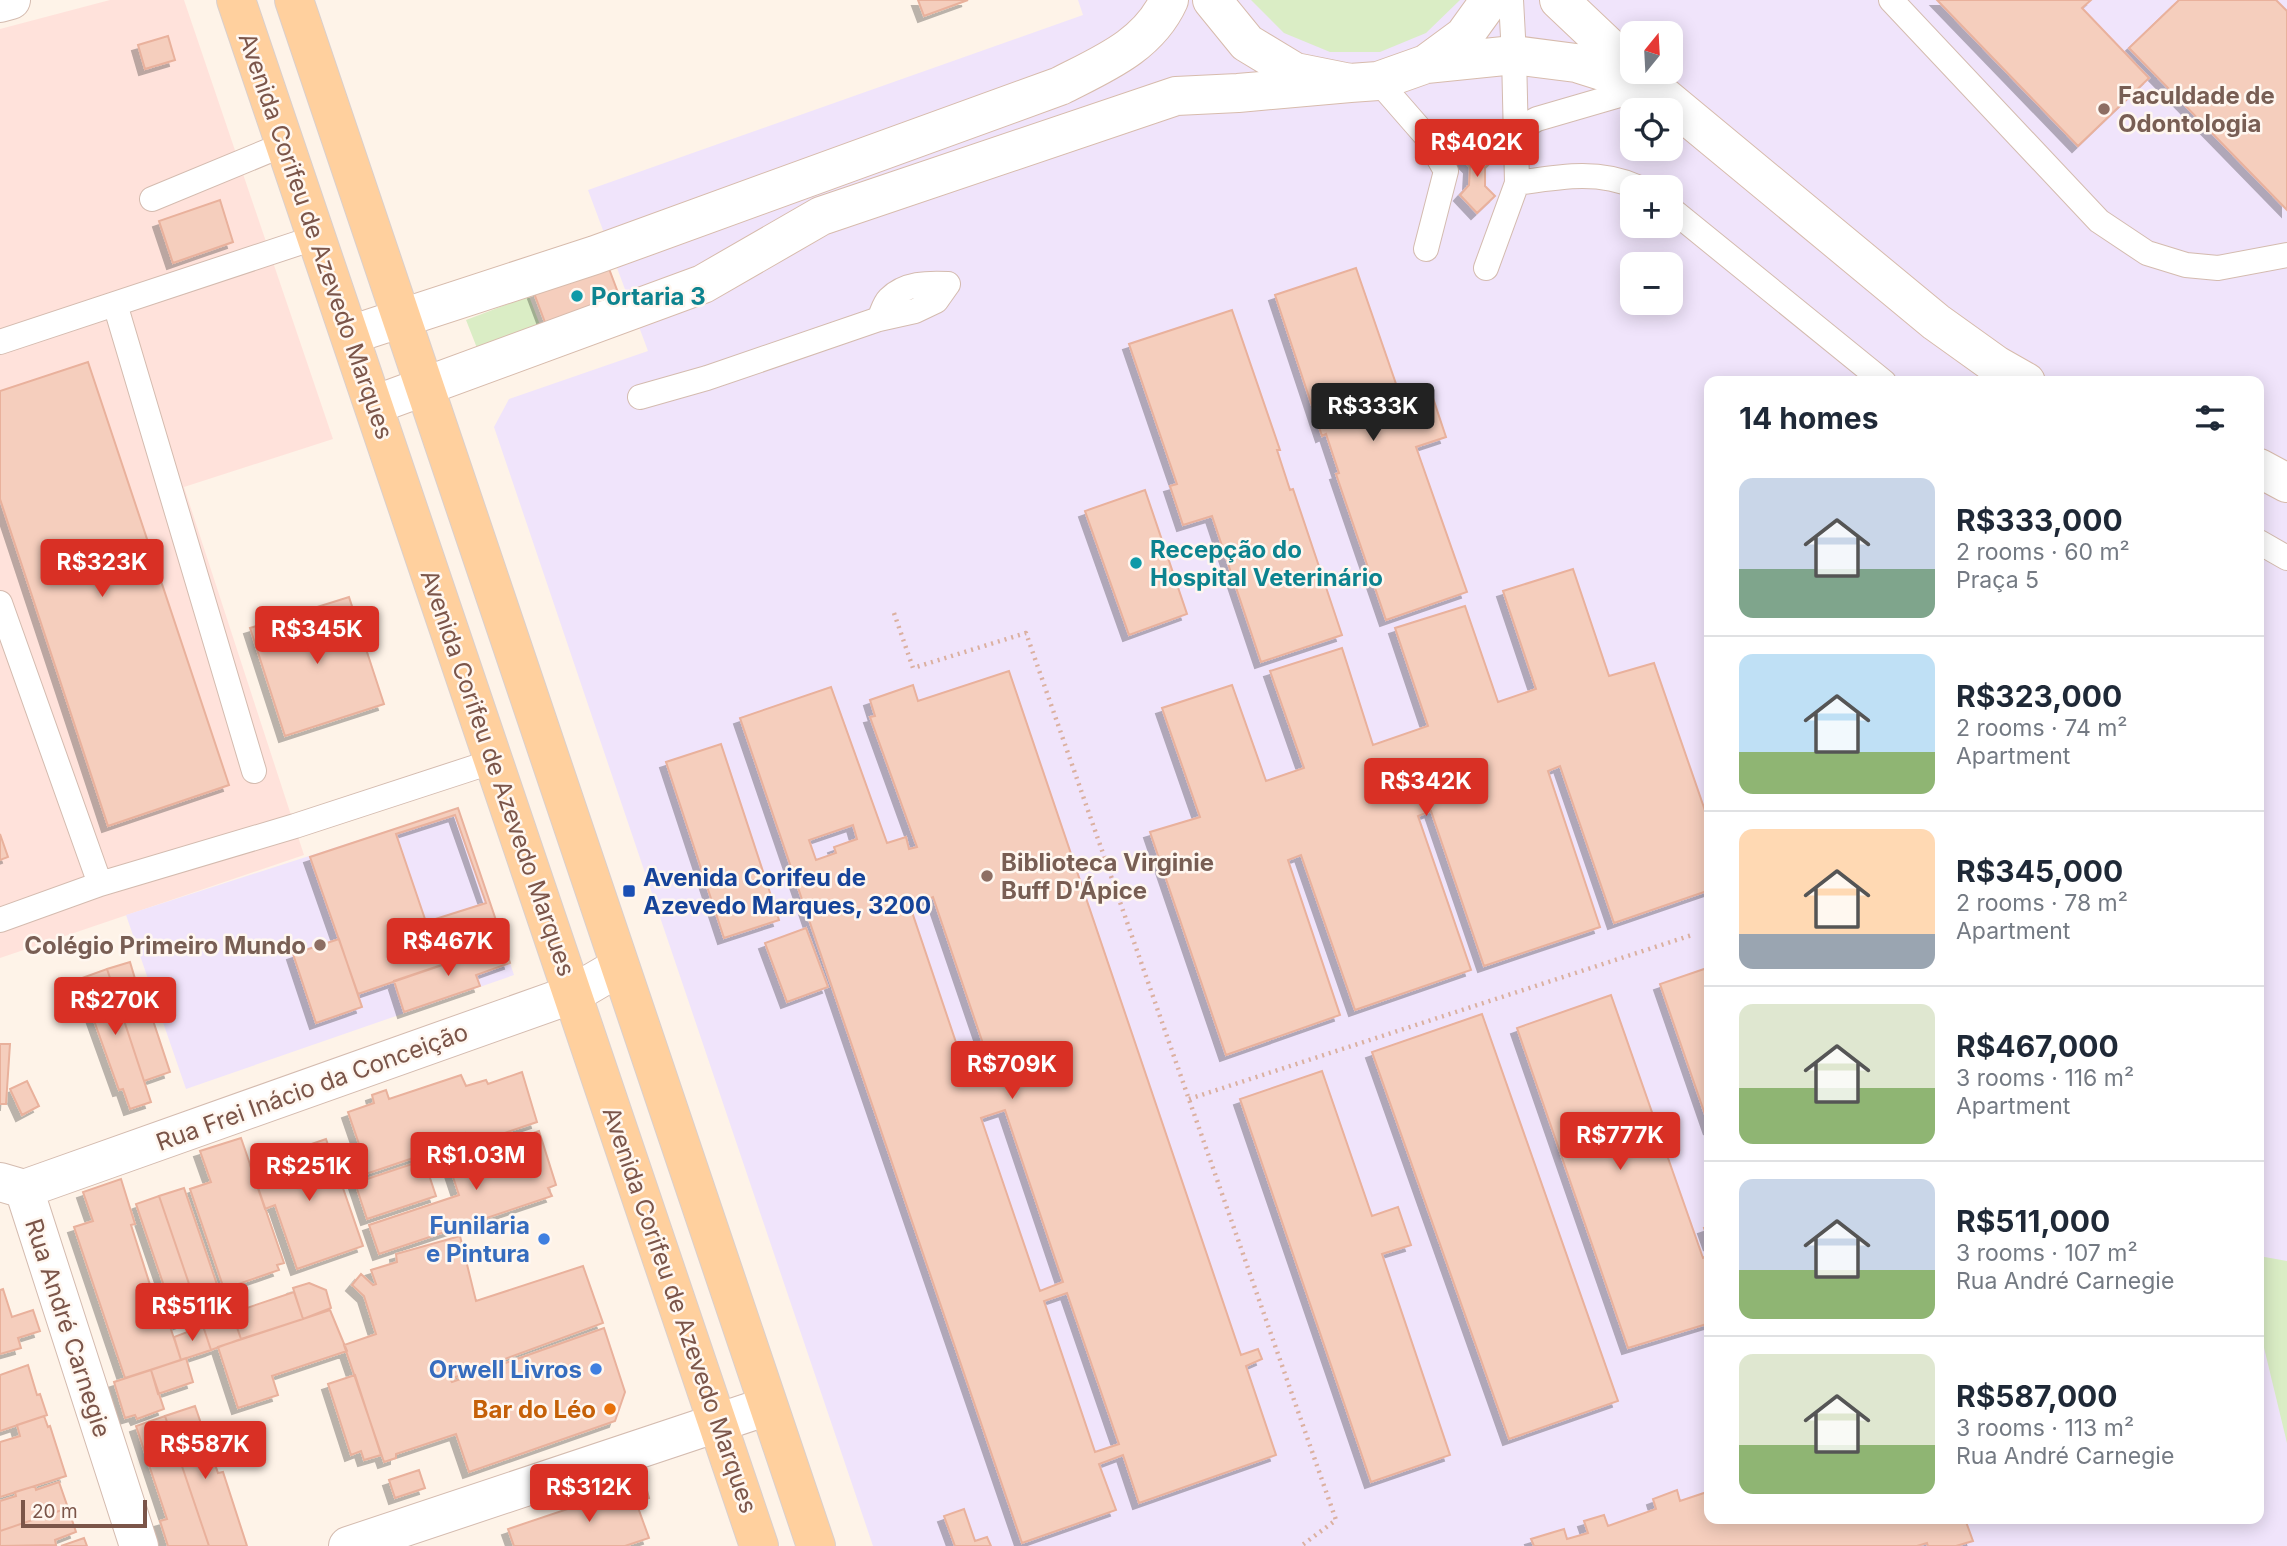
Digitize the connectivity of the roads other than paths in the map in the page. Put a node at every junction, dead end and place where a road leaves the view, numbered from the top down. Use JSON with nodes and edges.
{"nodes":[{"id":1,"x":11,"y":0,"type":"edge"},
{"id":2,"x":236,"y":0,"type":"edge"},
{"id":3,"x":294,"y":0,"type":"edge"},
{"id":4,"x":1169,"y":0,"type":"edge"},
{"id":5,"x":1212,"y":0,"type":"edge"},
{"id":6,"x":1490,"y":0,"type":"edge"},
{"id":7,"x":1511,"y":0,"type":"edge"},
{"id":8,"x":1559,"y":0,"type":"edge"},
{"id":9,"x":1891,"y":0,"type":"edge"},
{"id":10,"x":0,"y":3,"type":"edge"},
{"id":11,"x":1514,"y":55,"type":"junction"},
{"id":12,"x":1620,"y":58,"type":"edge"},
{"id":13,"x":1426,"y":64,"type":"junction"},
{"id":14,"x":1620,"y":72,"type":"edge"},
{"id":15,"x":1364,"y":82,"type":"junction"},
{"id":16,"x":1620,"y":84,"type":"edge"},
{"id":17,"x":1649,"y":84,"type":"edge"},
{"id":18,"x":1515,"y":131,"type":"junction"},
{"id":19,"x":285,"y":144,"type":"junction"},
{"id":20,"x":1620,"y":182,"type":"edge"},
{"id":21,"x":1517,"y":183,"type":"junction"},
{"id":22,"x":152,"y":198,"type":"dead end"},
{"id":23,"x":1683,"y":219,"type":"edge"},
{"id":24,"x":317,"y":237,"type":"junction"},
{"id":25,"x":1426,"y":249,"type":"dead end"},
{"id":26,"x":2287,"y":255,"type":"edge"},
{"id":27,"x":1486,"y":268,"type":"dead end"},
{"id":28,"x":115,"y":304,"type":"junction"},
{"id":29,"x":400,"y":318,"type":"junction"},
{"id":30,"x":879,"y":319,"type":"dead end"},
{"id":31,"x":350,"y":335,"type":"junction"},
{"id":32,"x":0,"y":342,"type":"edge"},
{"id":33,"x":1877,"y":376,"type":"edge"},
{"id":34,"x":2015,"y":376,"type":"edge"},
{"id":35,"x":424,"y":388,"type":"junction"},
{"id":36,"x":640,"y":397,"type":"dead end"},
{"id":37,"x":373,"y":405,"type":"junction"},
{"id":38,"x":2264,"y":471,"type":"edge"},
{"id":39,"x":2287,"y":483,"type":"edge"},
{"id":40,"x":2264,"y":545,"type":"edge"},
{"id":41,"x":2287,"y":558,"type":"edge"},
{"id":42,"x":0,"y":603,"type":"edge"},
{"id":43,"x":494,"y":761,"type":"junction"},
{"id":44,"x":254,"y":771,"type":"dead end"},
{"id":45,"x":100,"y":884,"type":"junction"},
{"id":46,"x":0,"y":920,"type":"edge"},
{"id":47,"x":619,"y":967,"type":"junction"},
{"id":48,"x":573,"y":994,"type":"junction"},
{"id":49,"x":12,"y":1186,"type":"edge"},
{"id":50,"x":768,"y":1406,"type":"junction"},
{"id":51,"x":718,"y":1424,"type":"junction"},
{"id":52,"x":139,"y":1546,"type":"edge"},
{"id":53,"x":348,"y":1546,"type":"edge"},
{"id":54,"x":760,"y":1546,"type":"edge"},
{"id":55,"x":816,"y":1546,"type":"edge"}],
"edges":[{"from":1,"to":10,"type":"street"},
{"from":2,"to":19,"type":"main road","name":"Avenida Corifeu de Azevedo Marques"},
{"from":3,"to":29,"type":"main road"},
{"from":4,"to":29,"type":"street"},
{"from":5,"to":15,"type":"street"},
{"from":6,"to":13,"type":"street"},
{"from":7,"to":11,"type":"lane"},
{"from":8,"to":12,"type":"street"},
{"from":9,"to":26,"type":"lane"},
{"from":11,"to":13,"type":"street"},
{"from":11,"to":14,"type":"street"},
{"from":11,"to":18,"type":"lane"},
{"from":13,"to":15,"type":"street"},
{"from":15,"to":25,"type":"lane"},
{"from":15,"to":35,"type":"street"},
{"from":16,"to":18,"type":"lane"},
{"from":17,"to":34,"type":"street"},
{"from":18,"to":21,"type":"lane"},
{"from":19,"to":22,"type":"lane"},
{"from":19,"to":24,"type":"main road","name":"Avenida Corifeu de Azevedo Marques"},
{"from":20,"to":21,"type":"lane"},
{"from":21,"to":27,"type":"lane"},
{"from":23,"to":33,"type":"lane"},
{"from":24,"to":28,"type":"lane"},
{"from":24,"to":31,"type":"main road","name":"Avenida Corifeu de Azevedo Marques"},
{"from":28,"to":32,"type":"lane"},
{"from":28,"to":44,"type":"lane"},
{"from":29,"to":31,"type":"street"},
{"from":29,"to":35,"type":"main road"},
{"from":30,"to":36,"type":"lane"},
{"from":31,"to":37,"type":"main road","name":"Avenida Corifeu de Azevedo Marques"},
{"from":35,"to":37,"type":"street"},
{"from":35,"to":47,"type":"main road"},
{"from":37,"to":43,"type":"main road","name":"Avenida Corifeu de Azevedo Marques"},
{"from":38,"to":39,"type":"street"},
{"from":40,"to":41,"type":"lane"},
{"from":42,"to":45,"type":"lane"},
{"from":43,"to":45,"type":"lane"},
{"from":43,"to":48,"type":"main road","name":"Avenida Corifeu de Azevedo Marques"},
{"from":45,"to":46,"type":"lane"},
{"from":47,"to":48,"type":"street","name":"Rua Frei Inácio da Conceição"},
{"from":47,"to":50,"type":"main road"},
{"from":48,"to":49,"type":"street","name":"Rua Frei Inácio da Conceição"},
{"from":48,"to":51,"type":"main road","name":"Avenida Corifeu de Azevedo Marques"},
{"from":49,"to":52,"type":"street","name":"Rua André Carnegie"},
{"from":50,"to":51,"type":"street"},
{"from":50,"to":55,"type":"main road"},
{"from":51,"to":53,"type":"street"},
{"from":51,"to":54,"type":"main road","name":"Avenida Corifeu de Azevedo Marques"}]}
